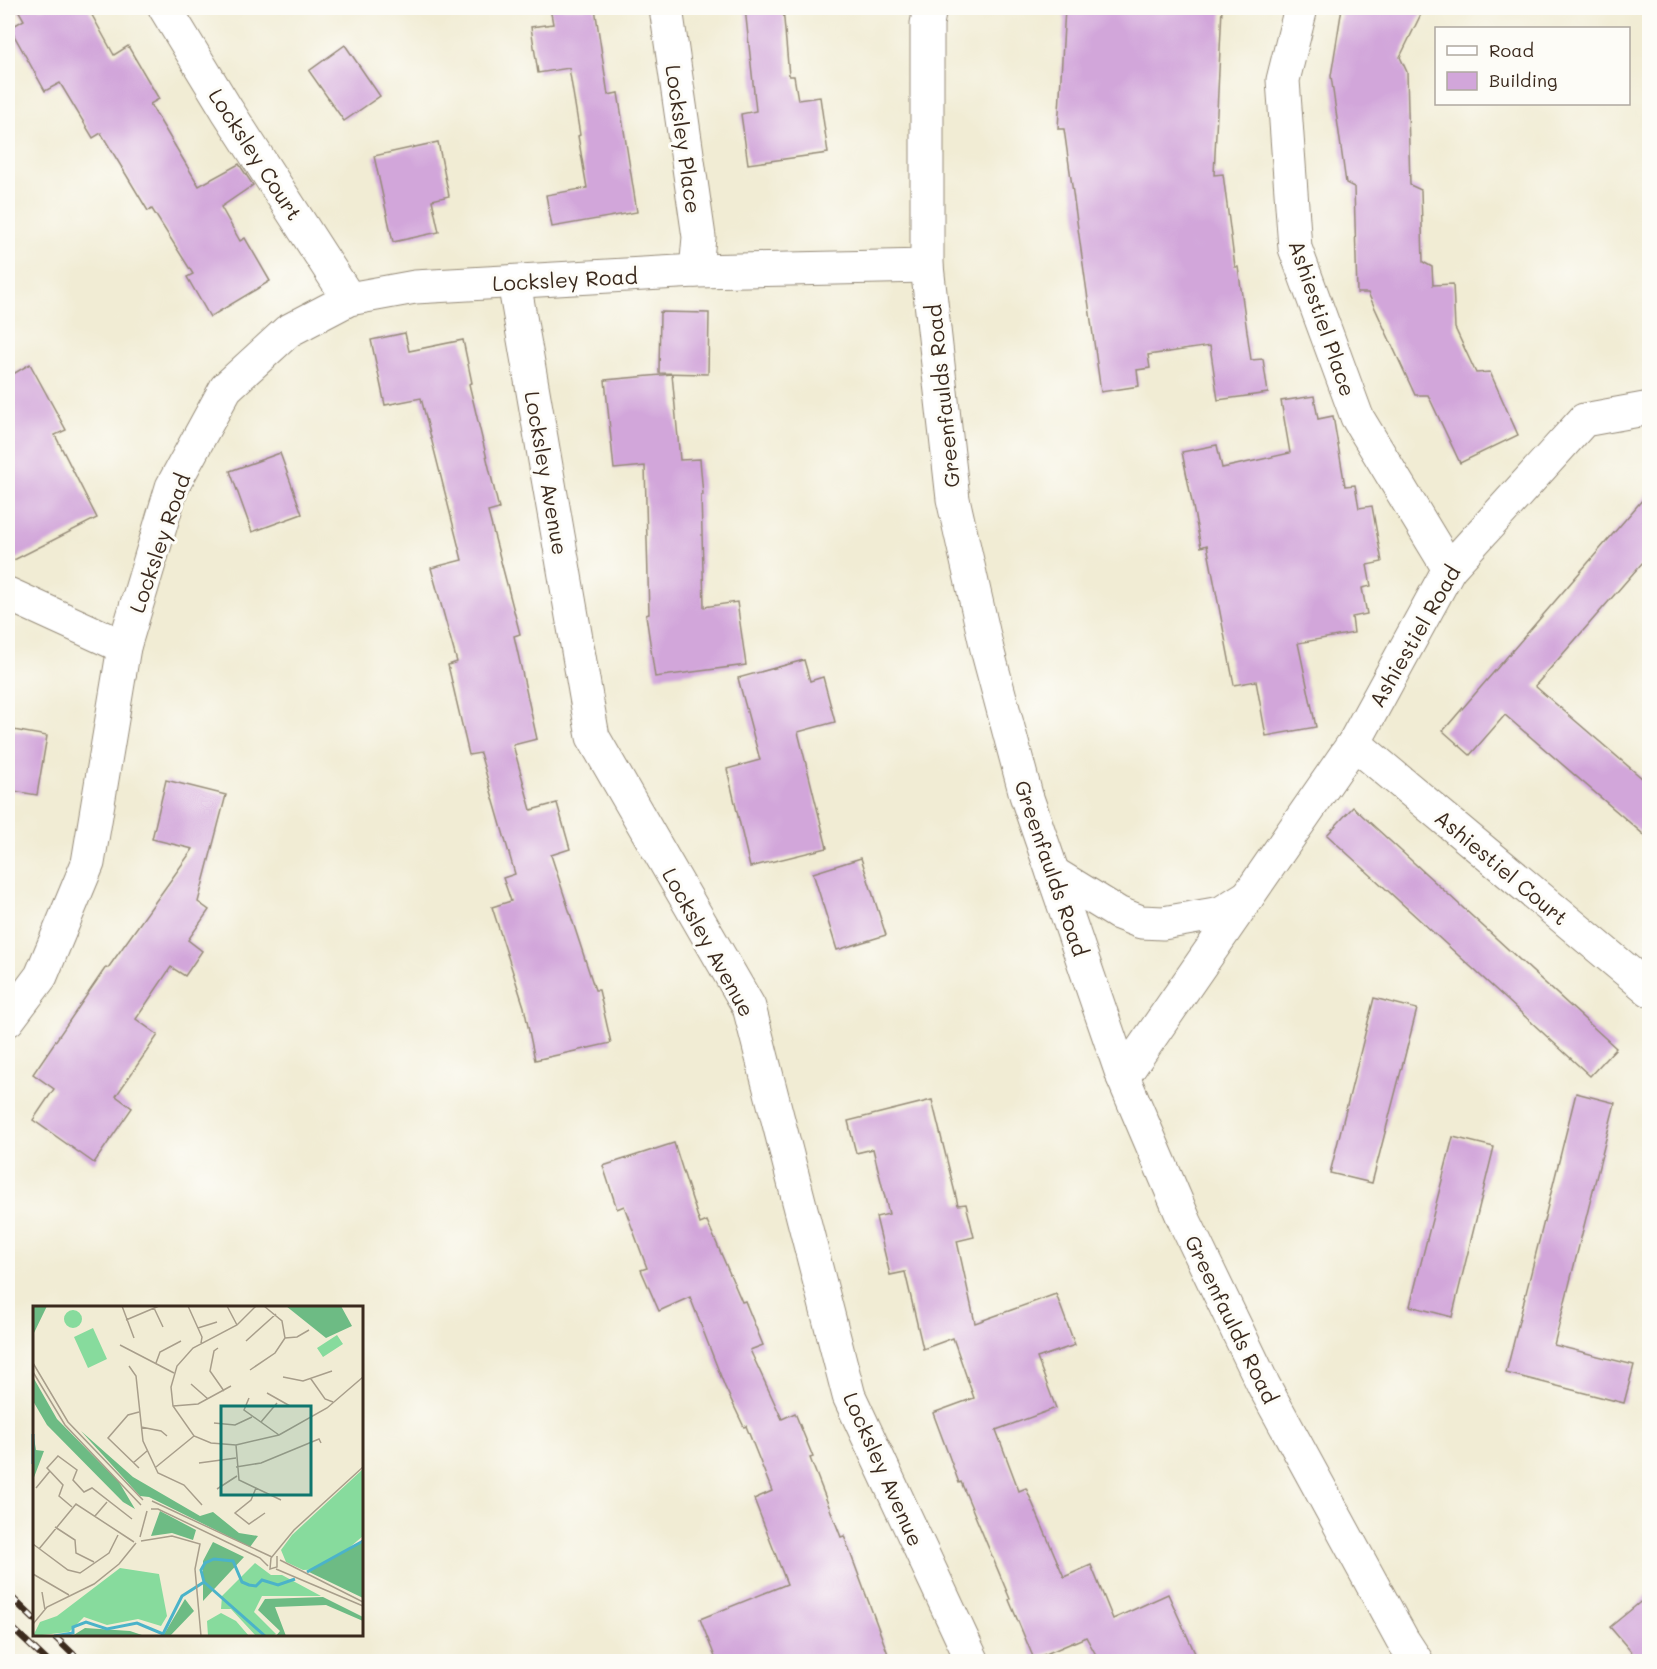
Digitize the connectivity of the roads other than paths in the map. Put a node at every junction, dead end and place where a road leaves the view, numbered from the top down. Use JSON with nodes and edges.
{"nodes":[{"id":1,"x":165,"y":8,"type":"edge"},
{"id":2,"x":666,"y":8,"type":"edge"},
{"id":3,"x":930,"y":8,"type":"edge"},
{"id":4,"x":1301,"y":8,"type":"edge"},
{"id":5,"x":927,"y":266,"type":"junction"},
{"id":6,"x":696,"y":271,"type":"junction"},
{"id":7,"x":514,"y":282,"type":"junction"},
{"id":8,"x":349,"y":299,"type":"junction"},
{"id":9,"x":1650,"y":408,"type":"edge"},
{"id":10,"x":1449,"y":569,"type":"junction"},
{"id":11,"x":8,"y":594,"type":"edge"},
{"id":12,"x":124,"y":647,"type":"junction"},
{"id":13,"x":1354,"y":743,"type":"junction"},
{"id":14,"x":1053,"y":873,"type":"junction"},
{"id":15,"x":1249,"y":895,"type":"junction"},
{"id":16,"x":1650,"y":990,"type":"edge"},
{"id":17,"x":8,"y":1020,"type":"edge"},
{"id":18,"x":1123,"y":1077,"type":"junction"},
{"id":19,"x":973,"y":1662,"type":"edge"},
{"id":20,"x":1417,"y":1662,"type":"edge"}],
"edges":[{"from":1,"to":8,"type":"street","name":"Locksley Court"},
{"from":2,"to":6,"type":"street","name":"Locksley Place"},
{"from":3,"to":5,"type":"street","name":"Greenfaulds Road"},
{"from":4,"to":10,"type":"street","name":"Ashiestiel Place"},
{"from":5,"to":6,"type":"street","name":"Locksley Road"},
{"from":5,"to":14,"type":"street","name":"Greenfaulds Road"},
{"from":6,"to":7,"type":"street","name":"Locksley Road"},
{"from":7,"to":8,"type":"street","name":"Locksley Road"},
{"from":7,"to":19,"type":"street","name":"Locksley Avenue"},
{"from":8,"to":12,"type":"street","name":"Locksley Road"},
{"from":9,"to":10,"type":"street","name":"Ashiestiel Road"},
{"from":10,"to":13,"type":"street","name":"Ashiestiel Road"},
{"from":11,"to":12,"type":"street"},
{"from":12,"to":17,"type":"street","name":"Locksley Road"},
{"from":13,"to":15,"type":"street","name":"Ashiestiel Road"},
{"from":13,"to":16,"type":"street","name":"Ashiestiel Court"},
{"from":14,"to":15,"type":"street","name":"Ashiestiel Road"},
{"from":14,"to":18,"type":"street","name":"Greenfaulds Road"},
{"from":15,"to":18,"type":"street","name":"Ashiestiel Road"},
{"from":18,"to":20,"type":"street","name":"Greenfaulds Road"}]}
